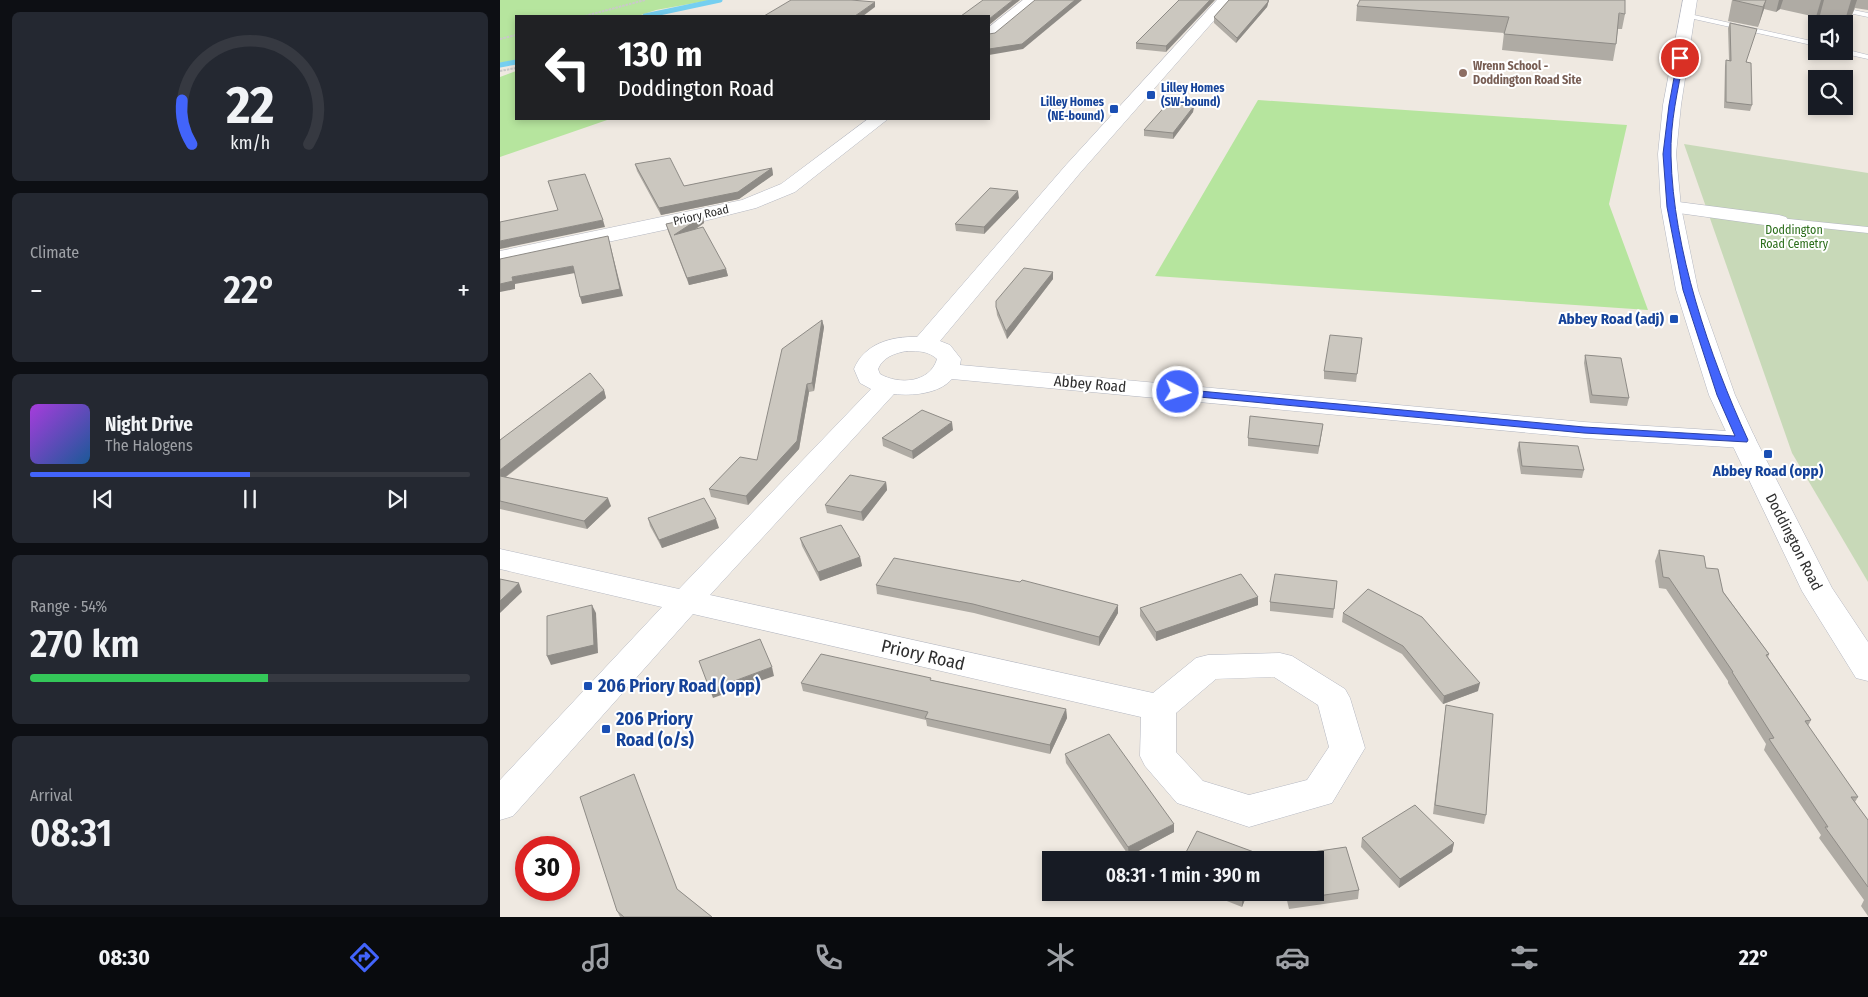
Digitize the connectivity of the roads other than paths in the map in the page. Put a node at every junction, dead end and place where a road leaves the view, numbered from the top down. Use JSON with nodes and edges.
{"nodes":[{"id":1,"x":1032,"y":0,"type":"edge"},
{"id":2,"x":1225,"y":0,"type":"edge"},
{"id":3,"x":1689,"y":7,"type":"edge"},
{"id":4,"x":1832,"y":7,"type":"dead end"},
{"id":5,"x":1868,"y":15,"type":"edge"},
{"id":6,"x":990,"y":33,"type":"edge"},
{"id":7,"x":1808,"y":42,"type":"edge"},
{"id":8,"x":1853,"y":53,"type":"edge"},
{"id":9,"x":1868,"y":56,"type":"edge"},
{"id":10,"x":878,"y":120,"type":"edge"},
{"id":11,"x":1671,"y":207,"type":"junction"},
{"id":12,"x":1779,"y":221,"type":"joint"},
{"id":13,"x":1868,"y":230,"type":"edge"},
{"id":14,"x":500,"y":258,"type":"edge"},
{"id":15,"x":924,"y":344,"type":"junction"},
{"id":16,"x":946,"y":371,"type":"junction"},
{"id":17,"x":887,"y":387,"type":"junction"},
{"id":18,"x":1743,"y":440,"type":"junction"},
{"id":19,"x":500,"y":559,"type":"edge"},
{"id":20,"x":686,"y":601,"type":"junction"},
{"id":21,"x":1868,"y":669,"type":"edge"},
{"id":22,"x":1159,"y":708,"type":"junction"},
{"id":23,"x":500,"y":805,"type":"edge"}],
"edges":[{"from":1,"to":6,"type":"street"},
{"from":2,"to":15,"type":"street"},
{"from":3,"to":7,"type":"lane"},
{"from":3,"to":11,"type":"street","name":"Doddington Road"},
{"from":4,"to":5,"type":"lane"},
{"from":8,"to":9,"type":"lane"},
{"from":10,"to":14,"type":"street","name":"Priory Road"},
{"from":11,"to":12,"type":"street"},
{"from":11,"to":18,"type":"street","name":"Doddington Road"},
{"from":12,"to":13,"type":"lane"},
{"from":15,"to":16,"type":"street"},
{"from":15,"to":17,"type":"street"},
{"from":16,"to":17,"type":"street"},
{"from":16,"to":18,"type":"street","name":"Abbey Road"},
{"from":17,"to":20,"type":"street"},
{"from":18,"to":21,"type":"street","name":"Doddington Road"},
{"from":19,"to":20,"type":"street","name":"Priory Road"},
{"from":20,"to":22,"type":"street","name":"Priory Road"},
{"from":20,"to":23,"type":"street"},
{"from":22,"to":22,"type":"street"}]}
